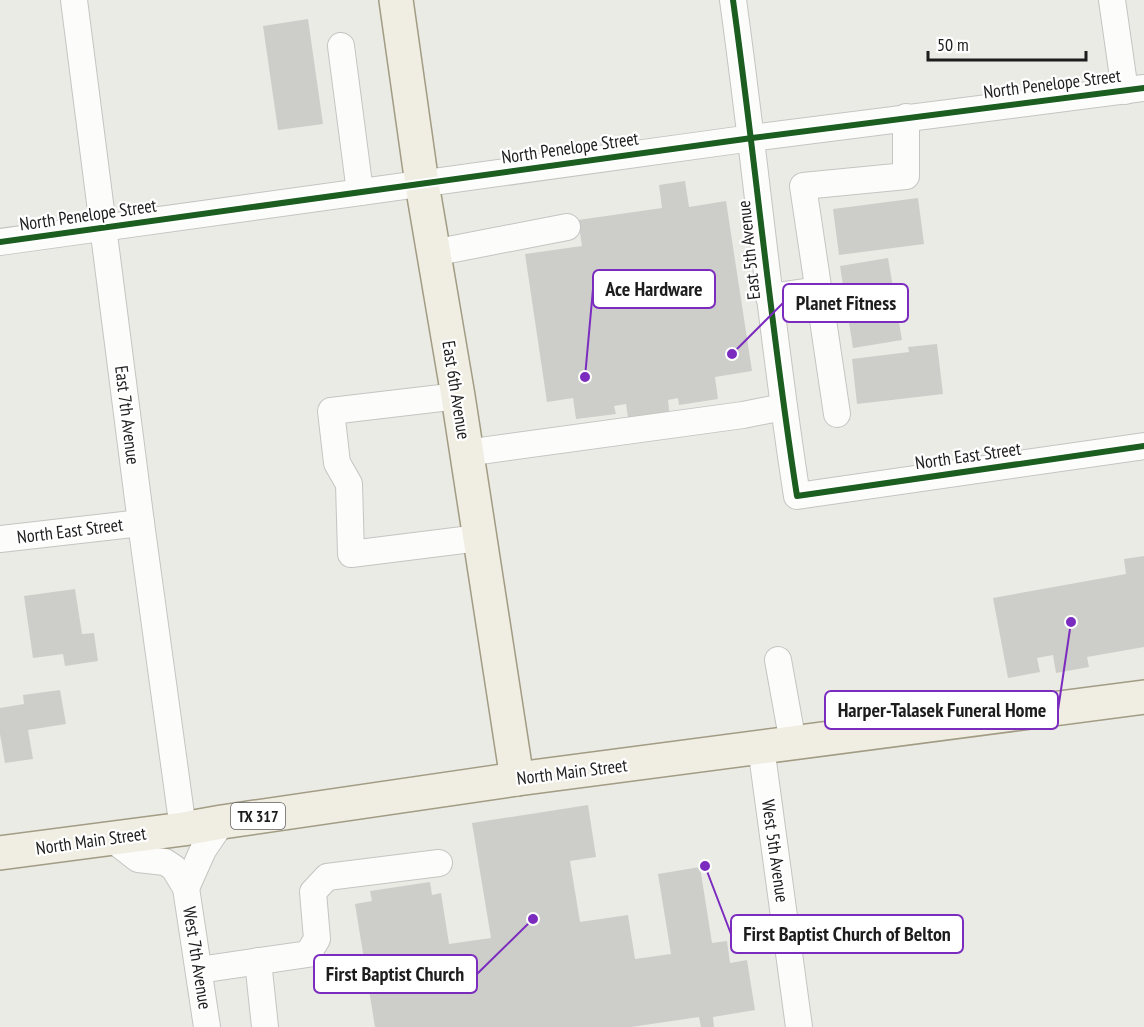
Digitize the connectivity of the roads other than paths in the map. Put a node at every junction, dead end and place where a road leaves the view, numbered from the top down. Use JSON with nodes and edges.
{"nodes":[{"id":1,"x":74,"y":0,"type":"edge"},
{"id":2,"x":396,"y":0,"type":"edge"},
{"id":3,"x":733,"y":0,"type":"edge"},
{"id":4,"x":1112,"y":0,"type":"edge"},
{"id":5,"x":340,"y":46,"type":"dead end"},
{"id":6,"x":1135,"y":89,"type":"edge"},
{"id":7,"x":906,"y":117,"type":"junction"},
{"id":8,"x":752,"y":138,"type":"junction"},
{"id":9,"x":422,"y":184,"type":"junction"},
{"id":10,"x":360,"y":192,"type":"junction"},
{"id":11,"x":567,"y":227,"type":"dead end"},
{"id":12,"x":103,"y":228,"type":"junction"},
{"id":13,"x":0,"y":242,"type":"edge"},
{"id":14,"x":433,"y":253,"type":"junction"},
{"id":15,"x":819,"y":290,"type":"junction"},
{"id":16,"x":769,"y":297,"type":"junction"},
{"id":17,"x":458,"y":396,"type":"junction"},
{"id":18,"x":783,"y":407,"type":"junction"},
{"id":19,"x":837,"y":414,"type":"dead end"},
{"id":20,"x":1144,"y":446,"type":"edge"},
{"id":21,"x":466,"y":453,"type":"junction"},
{"id":22,"x":797,"y":496,"type":"joint"},
{"id":23,"x":141,"y":523,"type":"junction"},
{"id":24,"x":479,"y":538,"type":"junction"},
{"id":25,"x":0,"y":539,"type":"edge"},
{"id":26,"x":778,"y":660,"type":"dead end"},
{"id":27,"x":1144,"y":697,"type":"edge"},
{"id":28,"x":793,"y":743,"type":"junction"},
{"id":29,"x":761,"y":747,"type":"junction"},
{"id":30,"x":517,"y":779,"type":"junction"},
{"id":31,"x":222,"y":822,"type":"junction"},
{"id":32,"x":183,"y":829,"type":"junction"},
{"id":33,"x":111,"y":838,"type":"junction"},
{"id":34,"x":0,"y":853,"type":"edge"},
{"id":35,"x":439,"y":863,"type":"dead end"},
{"id":36,"x":186,"y":888,"type":"junction"},
{"id":37,"x":258,"y":961,"type":"junction"},
{"id":38,"x":199,"y":970,"type":"junction"},
{"id":39,"x":207,"y":1027,"type":"edge"},
{"id":40,"x":265,"y":1027,"type":"edge"},
{"id":41,"x":799,"y":1027,"type":"edge"}],
"edges":[{"from":1,"to":12,"type":"street","name":"East 7th Avenue"},
{"from":2,"to":9,"type":"main road","name":"East 6th Avenue"},
{"from":3,"to":8,"type":"street","name":"East 5th Avenue"},
{"from":4,"to":6,"type":"street"},
{"from":5,"to":10,"type":"street"},
{"from":6,"to":7,"type":"street","name":"North Penelope Street"},
{"from":7,"to":8,"type":"street","name":"North Penelope Street"},
{"from":7,"to":15,"type":"street"},
{"from":8,"to":9,"type":"street","name":"North Penelope Street"},
{"from":8,"to":16,"type":"street","name":"East 5th Avenue"},
{"from":9,"to":10,"type":"street","name":"North Penelope Street"},
{"from":9,"to":14,"type":"main road","name":"East 6th Avenue"},
{"from":10,"to":12,"type":"street","name":"North Penelope Street"},
{"from":11,"to":14,"type":"street"},
{"from":12,"to":13,"type":"street","name":"North Penelope Street"},
{"from":12,"to":23,"type":"street","name":"East 7th Avenue"},
{"from":14,"to":17,"type":"main road","name":"East 6th Avenue"},
{"from":15,"to":16,"type":"street"},
{"from":15,"to":19,"type":"street"},
{"from":16,"to":18,"type":"street","name":"East 5th Avenue"},
{"from":17,"to":21,"type":"main road","name":"East 6th Avenue"},
{"from":17,"to":24,"type":"street"},
{"from":18,"to":21,"type":"street"},
{"from":18,"to":22,"type":"street","name":"East 5th Avenue"},
{"from":20,"to":22,"type":"street","name":"North East Street"},
{"from":21,"to":24,"type":"main road","name":"East 6th Avenue"},
{"from":23,"to":25,"type":"street","name":"North East Street"},
{"from":23,"to":32,"type":"street","name":"East 7th Avenue"},
{"from":24,"to":30,"type":"main road","name":"East 6th Avenue"},
{"from":26,"to":28,"type":"street"},
{"from":27,"to":28,"type":"main road","name":"North Main Street","number":"TX 317"},
{"from":28,"to":29,"type":"main road","name":"North Main Street","number":"TX 317"},
{"from":29,"to":30,"type":"main road","name":"North Main Street","number":"TX 317"},
{"from":29,"to":41,"type":"street","name":"West 5th Avenue"},
{"from":30,"to":31,"type":"main road","name":"North Main Street","number":"TX 317"},
{"from":31,"to":32,"type":"main road","name":"North Main Street","number":"TX 317"},
{"from":31,"to":36,"type":"street","name":"West 7th Avenue"},
{"from":32,"to":33,"type":"main road","name":"North Main Street","number":"TX 317"},
{"from":33,"to":34,"type":"main road","name":"North Main Street","number":"TX 317"},
{"from":33,"to":36,"type":"street","name":"West 7th Avenue"},
{"from":35,"to":37,"type":"street"},
{"from":36,"to":38,"type":"street","name":"West 7th Avenue"},
{"from":37,"to":38,"type":"street"},
{"from":37,"to":40,"type":"street"},
{"from":38,"to":39,"type":"street","name":"West 7th Avenue"}]}
